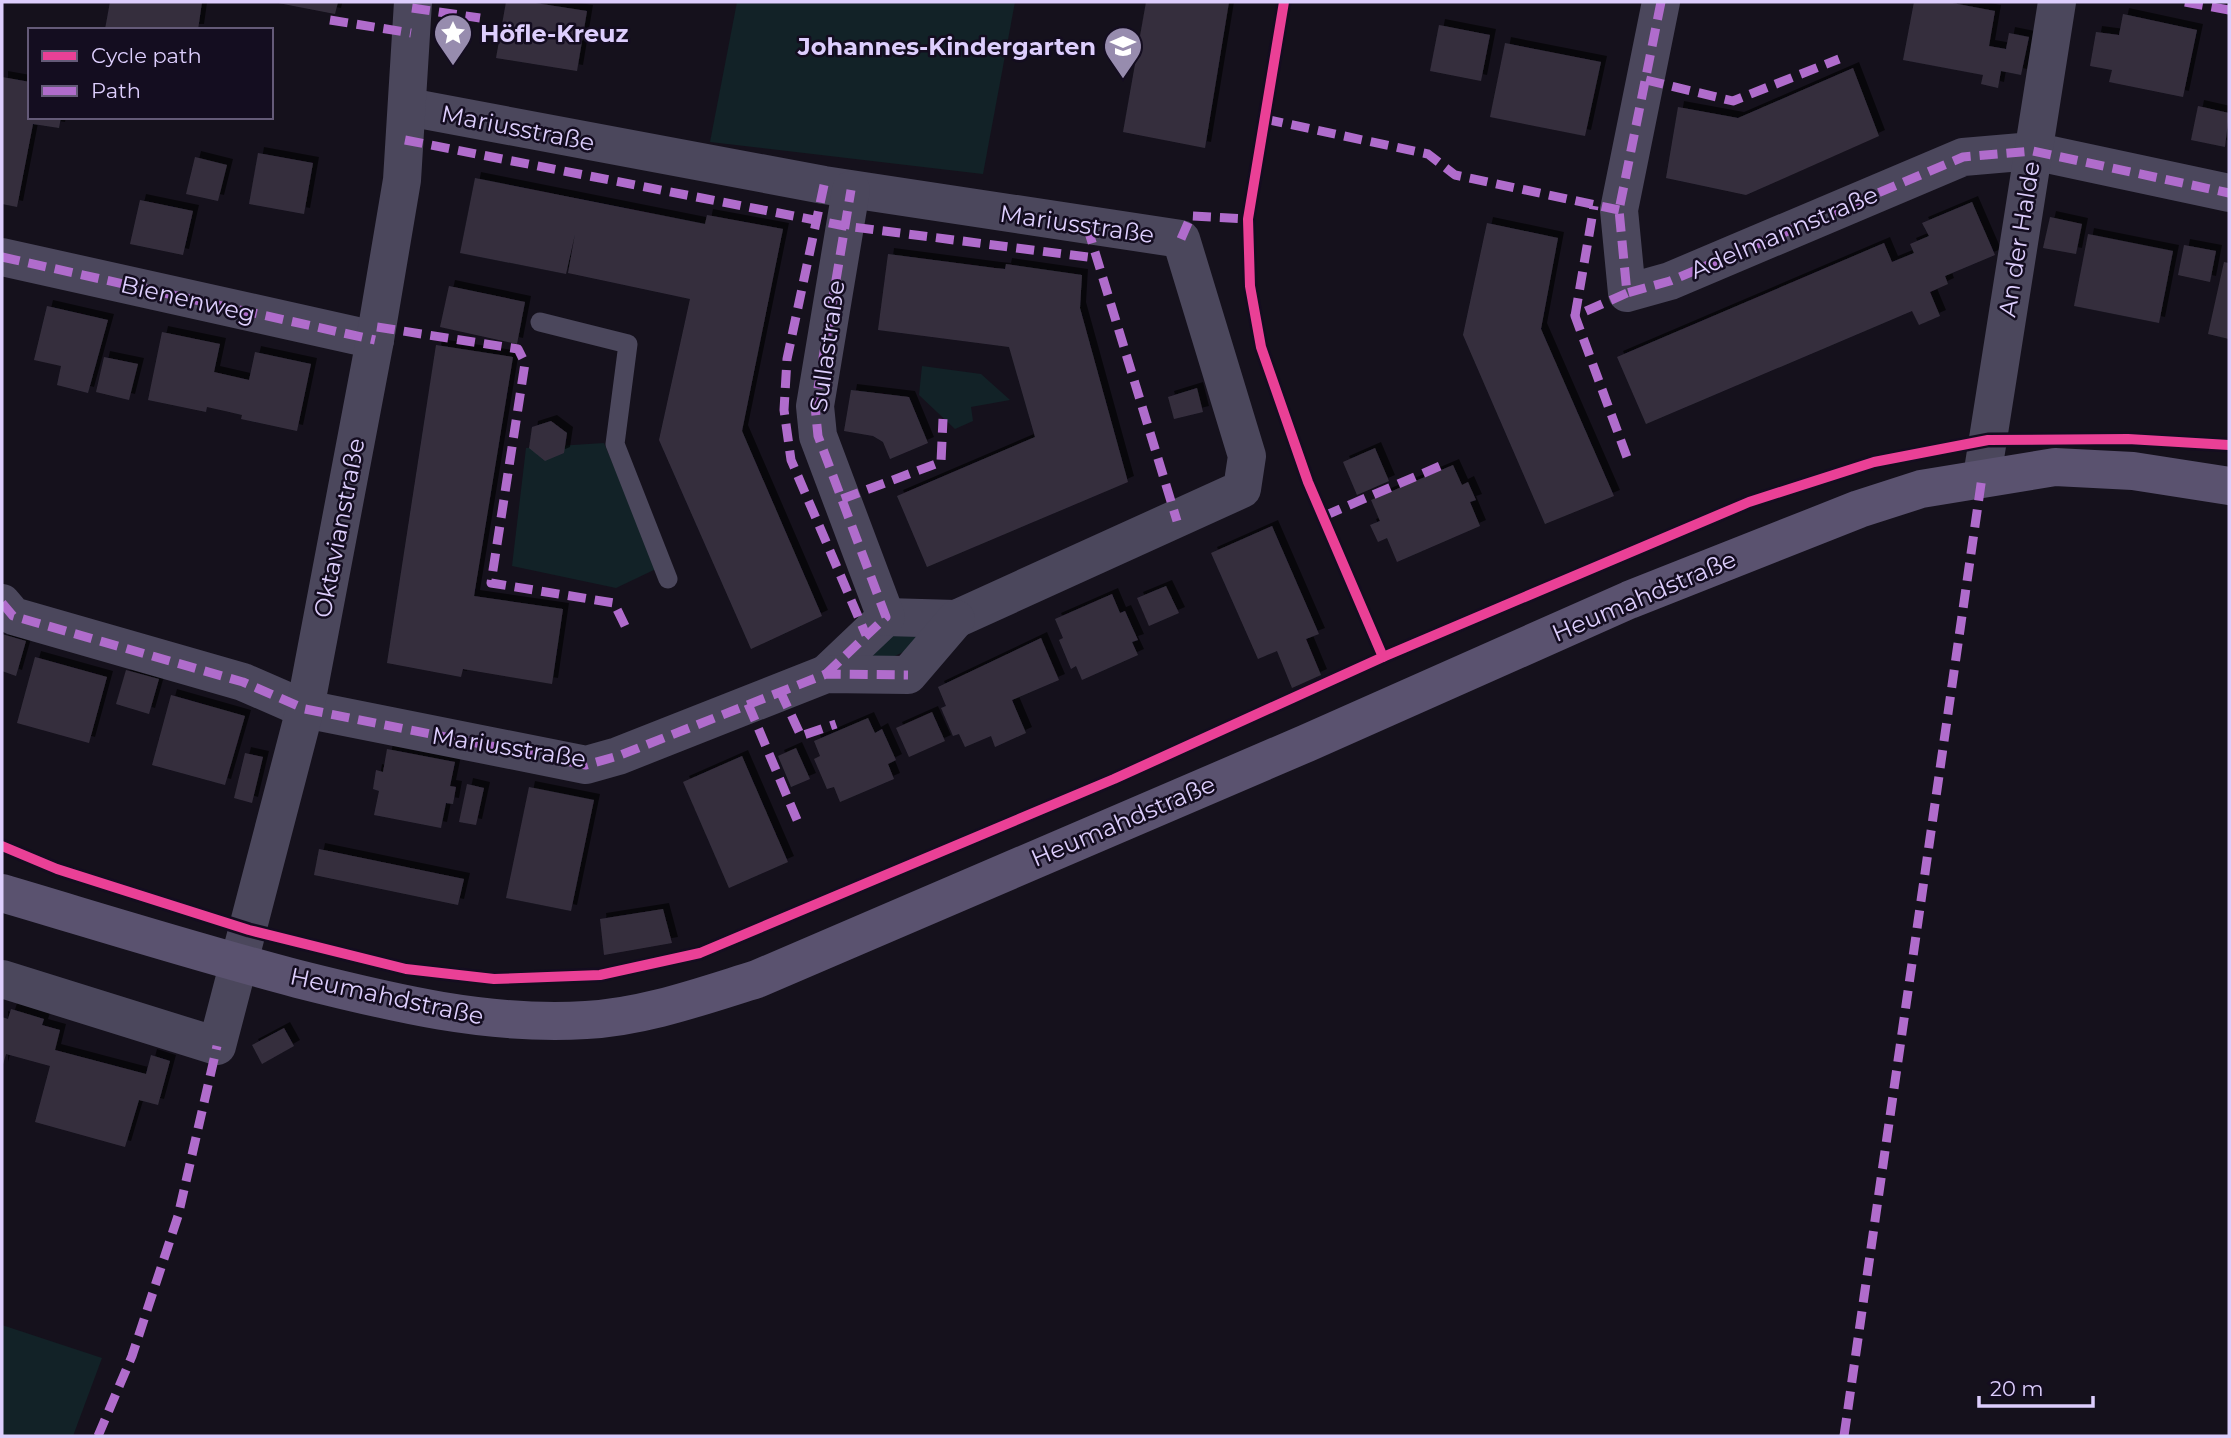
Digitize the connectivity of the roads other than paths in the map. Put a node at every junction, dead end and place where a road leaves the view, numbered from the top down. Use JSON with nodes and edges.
{"nodes":[{"id":1,"x":412,"y":2,"type":"edge"},
{"id":2,"x":1661,"y":2,"type":"edge"},
{"id":3,"x":2057,"y":2,"type":"edge"},
{"id":4,"x":408,"y":107,"type":"junction"},
{"id":5,"x":2033,"y":151,"type":"junction"},
{"id":6,"x":851,"y":190,"type":"junction"},
{"id":7,"x":2229,"y":193,"type":"edge"},
{"id":8,"x":2,"y":257,"type":"edge"},
{"id":9,"x":540,"y":321,"type":"dead end"},
{"id":10,"x":375,"y":340,"type":"junction"},
{"id":11,"x":1982,"y":477,"type":"junction"},
{"id":12,"x":2229,"y":486,"type":"edge"},
{"id":13,"x":668,"y":579,"type":"dead end"},
{"id":14,"x":2,"y":603,"type":"edge"},
{"id":15,"x":886,"y":617,"type":"junction"},
{"id":16,"x":956,"y":618,"type":"junction"},
{"id":17,"x":826,"y":674,"type":"junction"},
{"id":18,"x":304,"y":709,"type":"junction"},
{"id":19,"x":2,"y":893,"type":"edge"},
{"id":20,"x":238,"y":963,"type":"junction"},
{"id":21,"x":2,"y":979,"type":"edge"}],
"edges":[{"from":1,"to":4,"type":"street","name":"Oktavianstraße"},
{"from":2,"to":5,"type":"street","name":"Adelmannstraße"},
{"from":3,"to":5,"type":"street","name":"An der Halde"},
{"from":4,"to":6,"type":"street","name":"Mariusstraße"},
{"from":4,"to":10,"type":"street","name":"Oktavianstraße"},
{"from":5,"to":7,"type":"street","name":"Adelmannstraße"},
{"from":5,"to":11,"type":"street","name":"An der Halde"},
{"from":6,"to":15,"type":"street","name":"Sullastraße"},
{"from":6,"to":16,"type":"street","name":"Mariusstraße"},
{"from":8,"to":10,"type":"street","name":"Bienenweg"},
{"from":9,"to":13,"type":"lane"},
{"from":10,"to":18,"type":"street","name":"Oktavianstraße"},
{"from":11,"to":12,"type":"main road","name":"Heumahdstraße"},
{"from":11,"to":20,"type":"main road","name":"Heumahdstraße"},
{"from":14,"to":18,"type":"street"},
{"from":15,"to":16,"type":"street","name":"Mariusstraße"},
{"from":15,"to":17,"type":"street","name":"Mariusstraße"},
{"from":16,"to":17,"type":"street","name":"Mariusstraße"},
{"from":17,"to":18,"type":"street","name":"Mariusstraße"},
{"from":18,"to":20,"type":"street","name":"Oktavianstraße"},
{"from":19,"to":20,"type":"main road","name":"Heumahdstraße"},
{"from":20,"to":21,"type":"street","name":"Oktavianstraße"}]}
